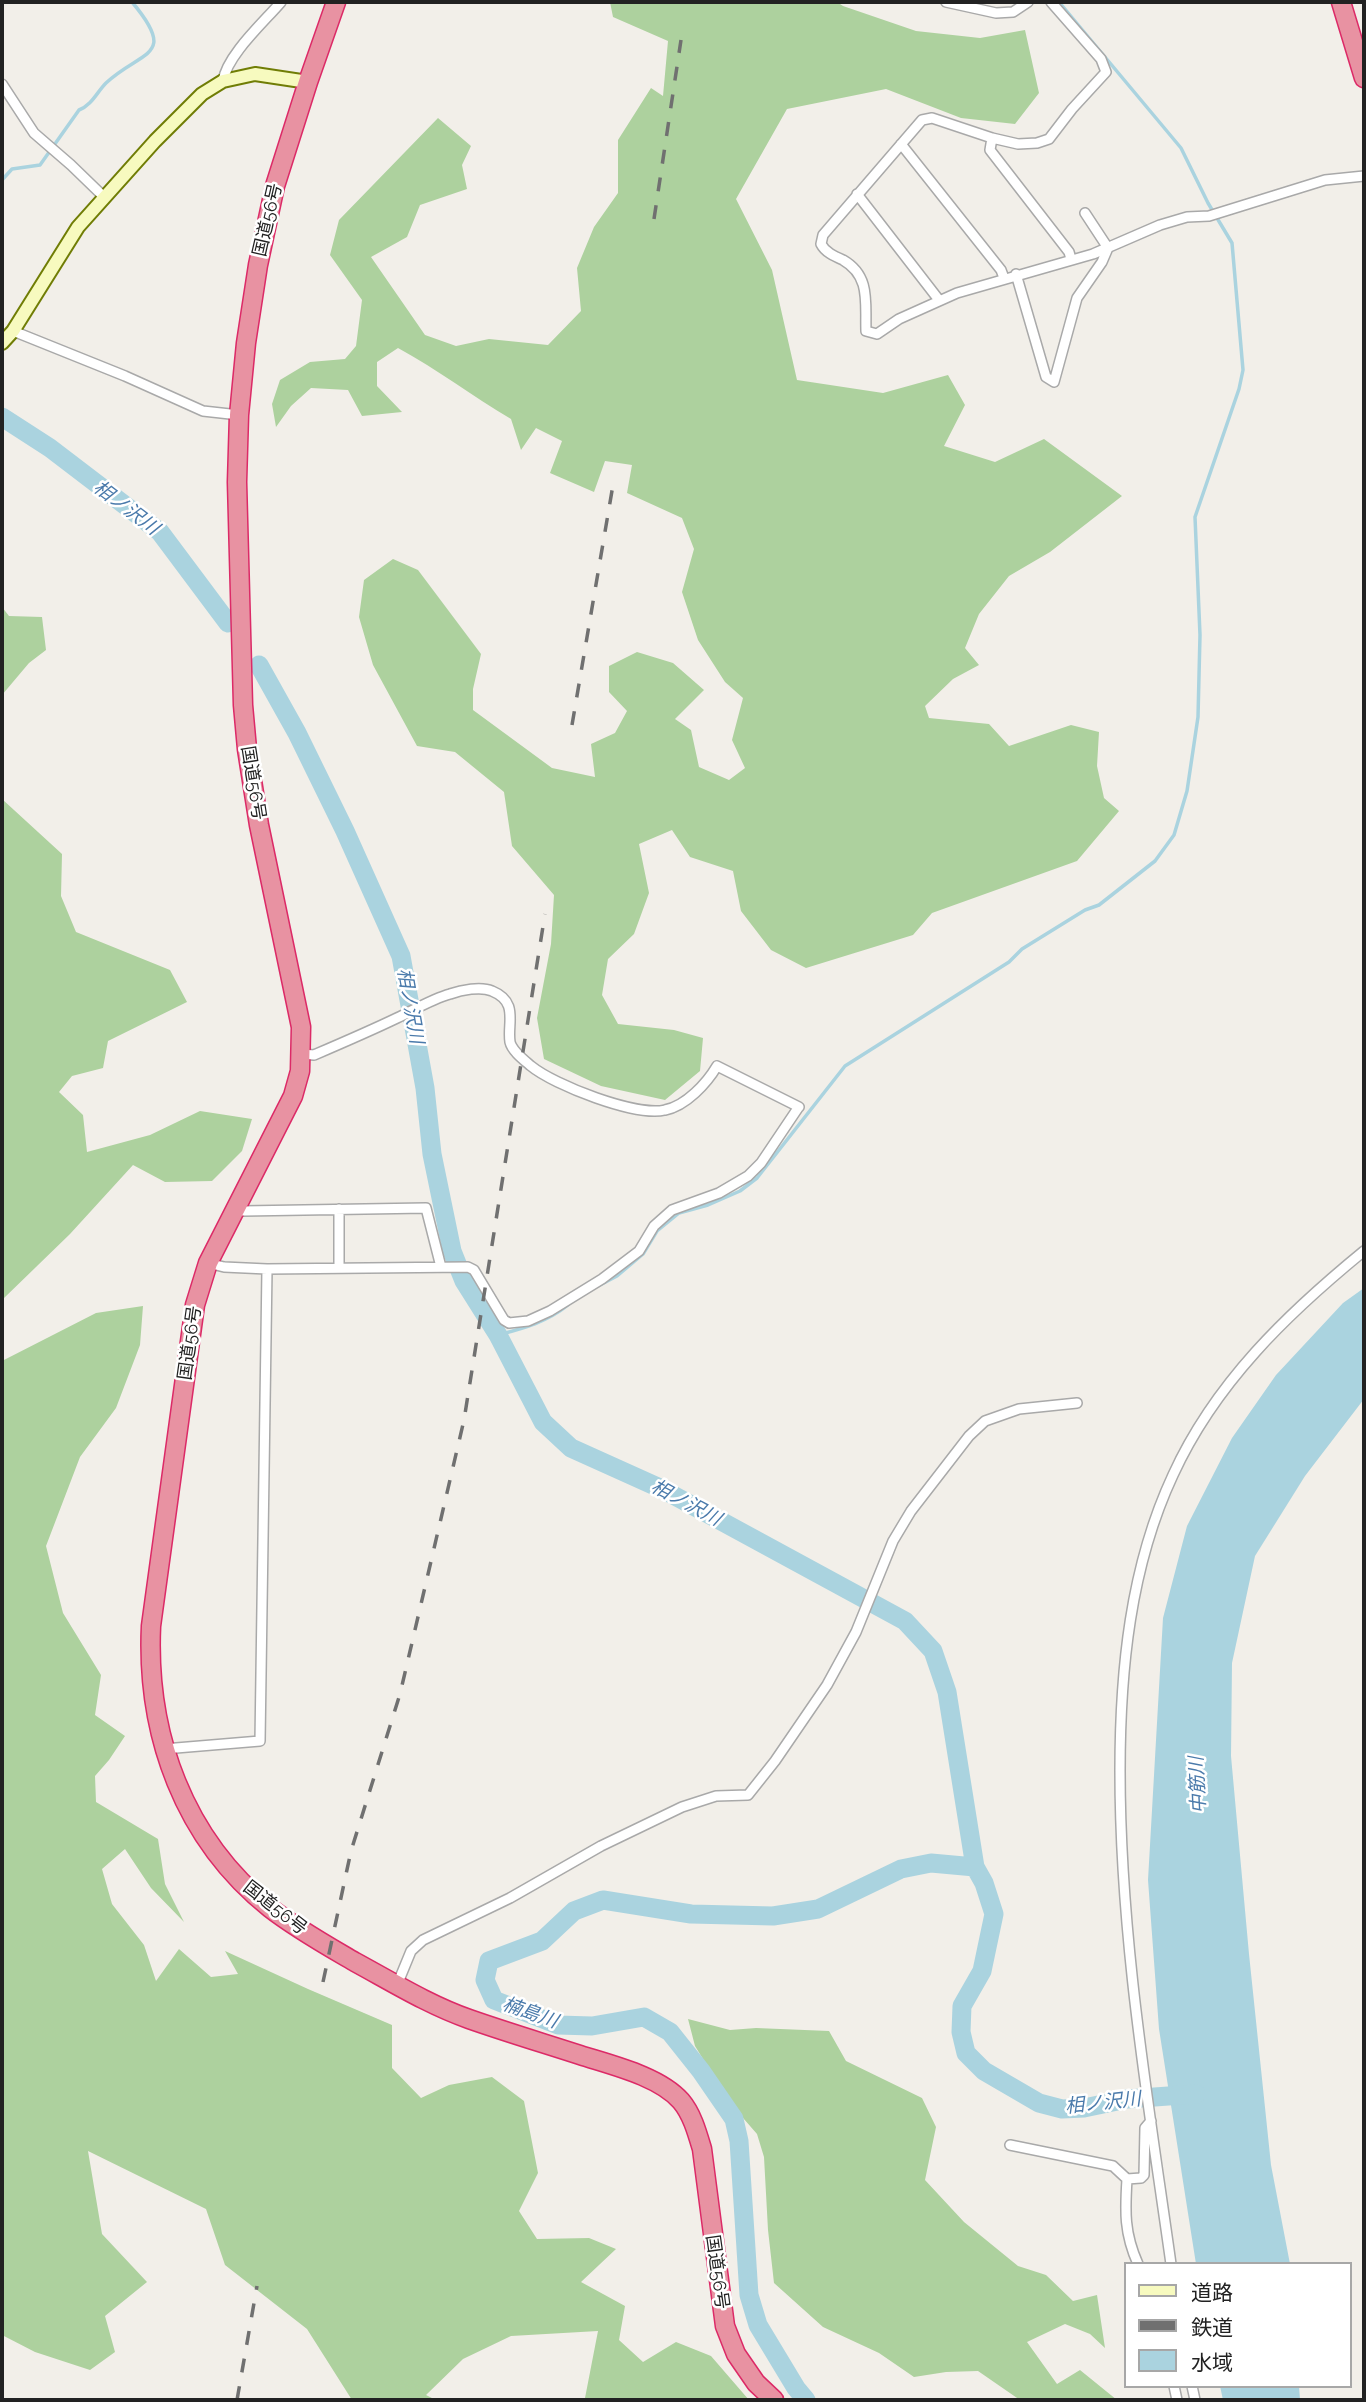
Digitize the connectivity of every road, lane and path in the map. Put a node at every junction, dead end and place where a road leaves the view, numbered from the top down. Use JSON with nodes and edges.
{"nodes":[{"id":1,"x":281,"y":2,"type":"edge"},
{"id":2,"x":336,"y":2,"type":"edge"},
{"id":3,"x":946,"y":2,"type":"edge"},
{"id":4,"x":1028,"y":2,"type":"edge"},
{"id":5,"x":1051,"y":2,"type":"edge"},
{"id":6,"x":1341,"y":2,"type":"edge"},
{"id":7,"x":1364,"y":78,"type":"edge"},
{"id":8,"x":223,"y":81,"type":"junction"},
{"id":9,"x":307,"y":82,"type":"junction"},
{"id":10,"x":2,"y":84,"type":"edge"},
{"id":11,"x":992,"y":138,"type":"junction"},
{"id":12,"x":901,"y":144,"type":"junction"},
{"id":13,"x":1364,"y":176,"type":"edge"},
{"id":14,"x":857,"y":194,"type":"junction"},
{"id":15,"x":103,"y":196,"type":"junction"},
{"id":16,"x":1085,"y":214,"type":"dead end"},
{"id":17,"x":1108,"y":248,"type":"junction"},
{"id":18,"x":1071,"y":259,"type":"junction"},
{"id":19,"x":1016,"y":274,"type":"junction"},
{"id":20,"x":1004,"y":278,"type":"junction"},
{"id":21,"x":939,"y":300,"type":"junction"},
{"id":22,"x":13,"y":331,"type":"junction"},
{"id":23,"x":2,"y":343,"type":"edge"},
{"id":24,"x":239,"y":415,"type":"junction"},
{"id":25,"x":302,"y":1054,"type":"junction"},
{"id":26,"x":237,"y":1207,"type":"junction"},
{"id":27,"x":339,"y":1209,"type":"junction"},
{"id":28,"x":1364,"y":1251,"type":"edge"},
{"id":29,"x":208,"y":1264,"type":"junction"},
{"id":30,"x":444,"y":1267,"type":"junction"},
{"id":31,"x":340,"y":1268,"type":"junction"},
{"id":32,"x":267,"y":1269,"type":"junction"},
{"id":33,"x":1077,"y":1402,"type":"dead end"},
{"id":34,"x":164,"y":1749,"type":"junction"},
{"id":35,"x":397,"y":1985,"type":"junction"},
{"id":36,"x":1152,"y":2122,"type":"junction"},
{"id":37,"x":1010,"y":2145,"type":"dead end"},
{"id":38,"x":1127,"y":2179,"type":"junction"},
{"id":39,"x":1137,"y":2262,"type":"edge"},
{"id":40,"x":1171,"y":2262,"type":"edge"},
{"id":41,"x":774,"y":2400,"type":"edge"}],
"edges":[{"from":1,"to":8,"type":"street"},
{"from":2,"to":9,"type":"highway","name":"国道56号"},
{"from":3,"to":4,"type":"street"},
{"from":5,"to":11,"type":"street"},
{"from":6,"to":7,"type":"highway"},
{"from":8,"to":9,"type":"street"},
{"from":8,"to":15,"type":"street"},
{"from":9,"to":24,"type":"highway","name":"国道56号"},
{"from":10,"to":15,"type":"street"},
{"from":11,"to":12,"type":"street"},
{"from":11,"to":18,"type":"street"},
{"from":12,"to":14,"type":"street"},
{"from":12,"to":20,"type":"street"},
{"from":13,"to":17,"type":"street"},
{"from":14,"to":21,"type":"street"},
{"from":14,"to":21,"type":"street"},
{"from":15,"to":22,"type":"street"},
{"from":16,"to":17,"type":"street"},
{"from":17,"to":18,"type":"street"},
{"from":17,"to":19,"type":"street"},
{"from":18,"to":19,"type":"street"},
{"from":19,"to":20,"type":"street"},
{"from":20,"to":21,"type":"street"},
{"from":22,"to":23,"type":"street"},
{"from":22,"to":24,"type":"street"},
{"from":24,"to":25,"type":"highway","name":"国道56号"},
{"from":25,"to":26,"type":"highway","name":"国道56号"},
{"from":25,"to":30,"type":"street"},
{"from":26,"to":27,"type":"street"},
{"from":26,"to":29,"type":"highway","name":"国道56号"},
{"from":27,"to":30,"type":"street"},
{"from":27,"to":31,"type":"street"},
{"from":28,"to":36,"type":"street"},
{"from":29,"to":32,"type":"street"},
{"from":29,"to":34,"type":"highway","name":"国道56号"},
{"from":30,"to":31,"type":"street"},
{"from":31,"to":32,"type":"street"},
{"from":32,"to":34,"type":"street"},
{"from":33,"to":35,"type":"street"},
{"from":34,"to":35,"type":"highway","name":"国道56号"},
{"from":35,"to":41,"type":"highway","name":"国道56号"},
{"from":36,"to":38,"type":"street"},
{"from":36,"to":40,"type":"street"},
{"from":37,"to":38,"type":"street"},
{"from":38,"to":39,"type":"street"}]}
